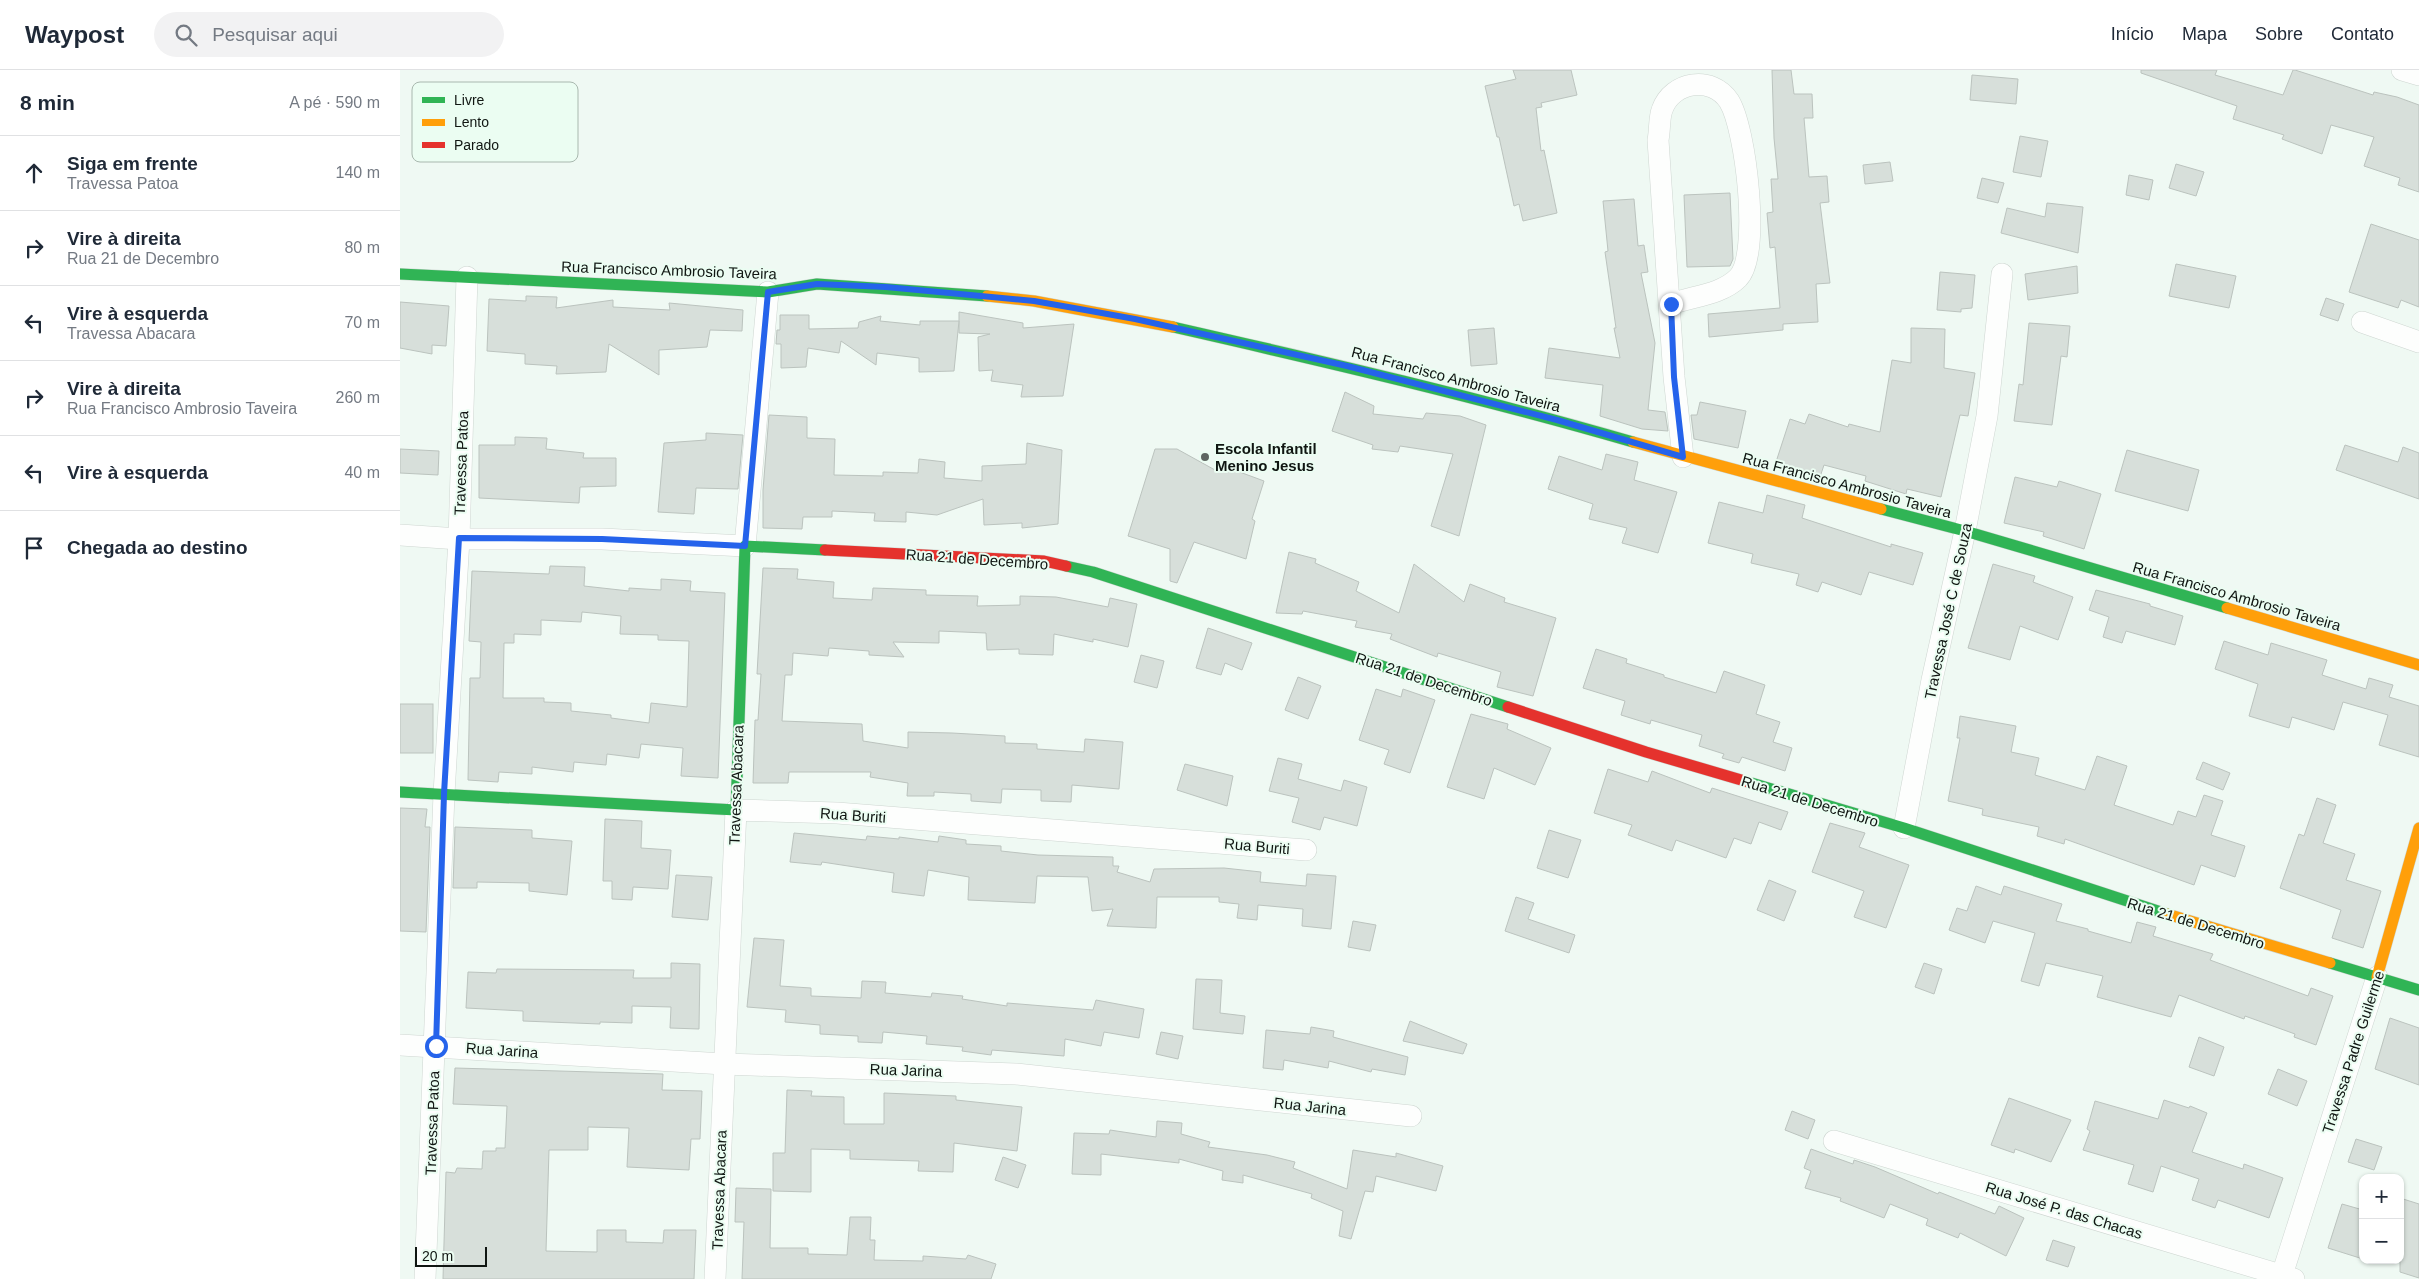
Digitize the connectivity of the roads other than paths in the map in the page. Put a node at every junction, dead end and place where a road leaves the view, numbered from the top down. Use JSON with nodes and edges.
{"nodes":[{"id":1,"x":2402,"y":70,"type":"edge"},
{"id":2,"x":2419,"y":75,"type":"edge"},
{"id":3,"x":400,"y":274,"type":"edge"},
{"id":4,"x":2002,"y":274,"type":"dead end"},
{"id":5,"x":467,"y":277,"type":"junction"},
{"id":6,"x":768,"y":292,"type":"junction"},
{"id":7,"x":1671,"y":304,"type":"junction"},
{"id":8,"x":2362,"y":322,"type":"dead end"},
{"id":9,"x":2419,"y":342,"type":"edge"},
{"id":10,"x":1683,"y":457,"type":"junction"},
{"id":11,"x":1965,"y":531,"type":"junction"},
{"id":12,"x":400,"y":535,"type":"edge"},
{"id":13,"x":459,"y":538,"type":"junction"},
{"id":14,"x":745,"y":546,"type":"junction"},
{"id":15,"x":2419,"y":665,"type":"edge"},
{"id":16,"x":400,"y":792,"type":"edge"},
{"id":17,"x":444,"y":794,"type":"junction"},
{"id":18,"x":736,"y":810,"type":"junction"},
{"id":19,"x":1904,"y":828,"type":"junction"},
{"id":20,"x":2419,"y":828,"type":"edge"},
{"id":21,"x":1306,"y":850,"type":"dead end"},
{"id":22,"x":2377,"y":977,"type":"junction"},
{"id":23,"x":2419,"y":990,"type":"edge"},
{"id":24,"x":400,"y":1045,"type":"edge"},
{"id":25,"x":436,"y":1046,"type":"junction"},
{"id":26,"x":724,"y":1064,"type":"junction"},
{"id":27,"x":1411,"y":1116,"type":"dead end"},
{"id":28,"x":1834,"y":1141,"type":"dead end"},
{"id":29,"x":2288,"y":1277,"type":"edge"},
{"id":30,"x":425,"y":1279,"type":"edge"},
{"id":31,"x":715,"y":1279,"type":"edge"}],
"edges":[{"from":1,"to":2,"type":"street"},
{"from":3,"to":5,"type":"street","name":"Rua Francisco Ambrosio Taveira"},
{"from":4,"to":11,"type":"street","name":"Travessa José C de Souza"},
{"from":5,"to":6,"type":"street","name":"Rua Francisco Ambrosio Taveira"},
{"from":5,"to":13,"type":"street","name":"Travessa Patoa"},
{"from":6,"to":10,"type":"street","name":"Rua Francisco Ambrosio Taveira"},
{"from":6,"to":14,"type":"street","name":"Travessa Abacara"},
{"from":7,"to":7,"type":"street"},
{"from":7,"to":10,"type":"street"},
{"from":8,"to":9,"type":"street"},
{"from":10,"to":11,"type":"street","name":"Rua Francisco Ambrosio Taveira"},
{"from":11,"to":15,"type":"street","name":"Rua Francisco Ambrosio Taveira"},
{"from":11,"to":19,"type":"street","name":"Travessa José C de Souza"},
{"from":12,"to":13,"type":"street","name":"Rua 21 de Decembro"},
{"from":13,"to":14,"type":"street","name":"Rua 21 de Decembro"},
{"from":13,"to":17,"type":"street","name":"Travessa Patoa"},
{"from":14,"to":18,"type":"street","name":"Travessa Abacara"},
{"from":14,"to":19,"type":"street","name":"Rua 21 de Decembro"},
{"from":16,"to":17,"type":"street","name":"Rua Buriti"},
{"from":17,"to":18,"type":"street","name":"Rua Buriti"},
{"from":17,"to":25,"type":"street","name":"Travessa Patoa"},
{"from":18,"to":21,"type":"street","name":"Rua Buriti"},
{"from":18,"to":26,"type":"street","name":"Travessa Abacara"},
{"from":19,"to":22,"type":"street","name":"Rua 21 de Decembro"},
{"from":20,"to":22,"type":"street","name":"Travessa Padre Guilerme"},
{"from":22,"to":23,"type":"street","name":"Rua 21 de Decembro"},
{"from":22,"to":29,"type":"street","name":"Travessa Padre Guilerme"},
{"from":24,"to":25,"type":"street","name":"Rua Jarina"},
{"from":25,"to":26,"type":"street","name":"Rua Jarina"},
{"from":25,"to":30,"type":"street","name":"Travessa Patoa"},
{"from":26,"to":27,"type":"street","name":"Rua Jarina"},
{"from":26,"to":31,"type":"street","name":"Travessa Abacara"},
{"from":28,"to":29,"type":"street","name":"Rua José P. das Chacas"}]}
